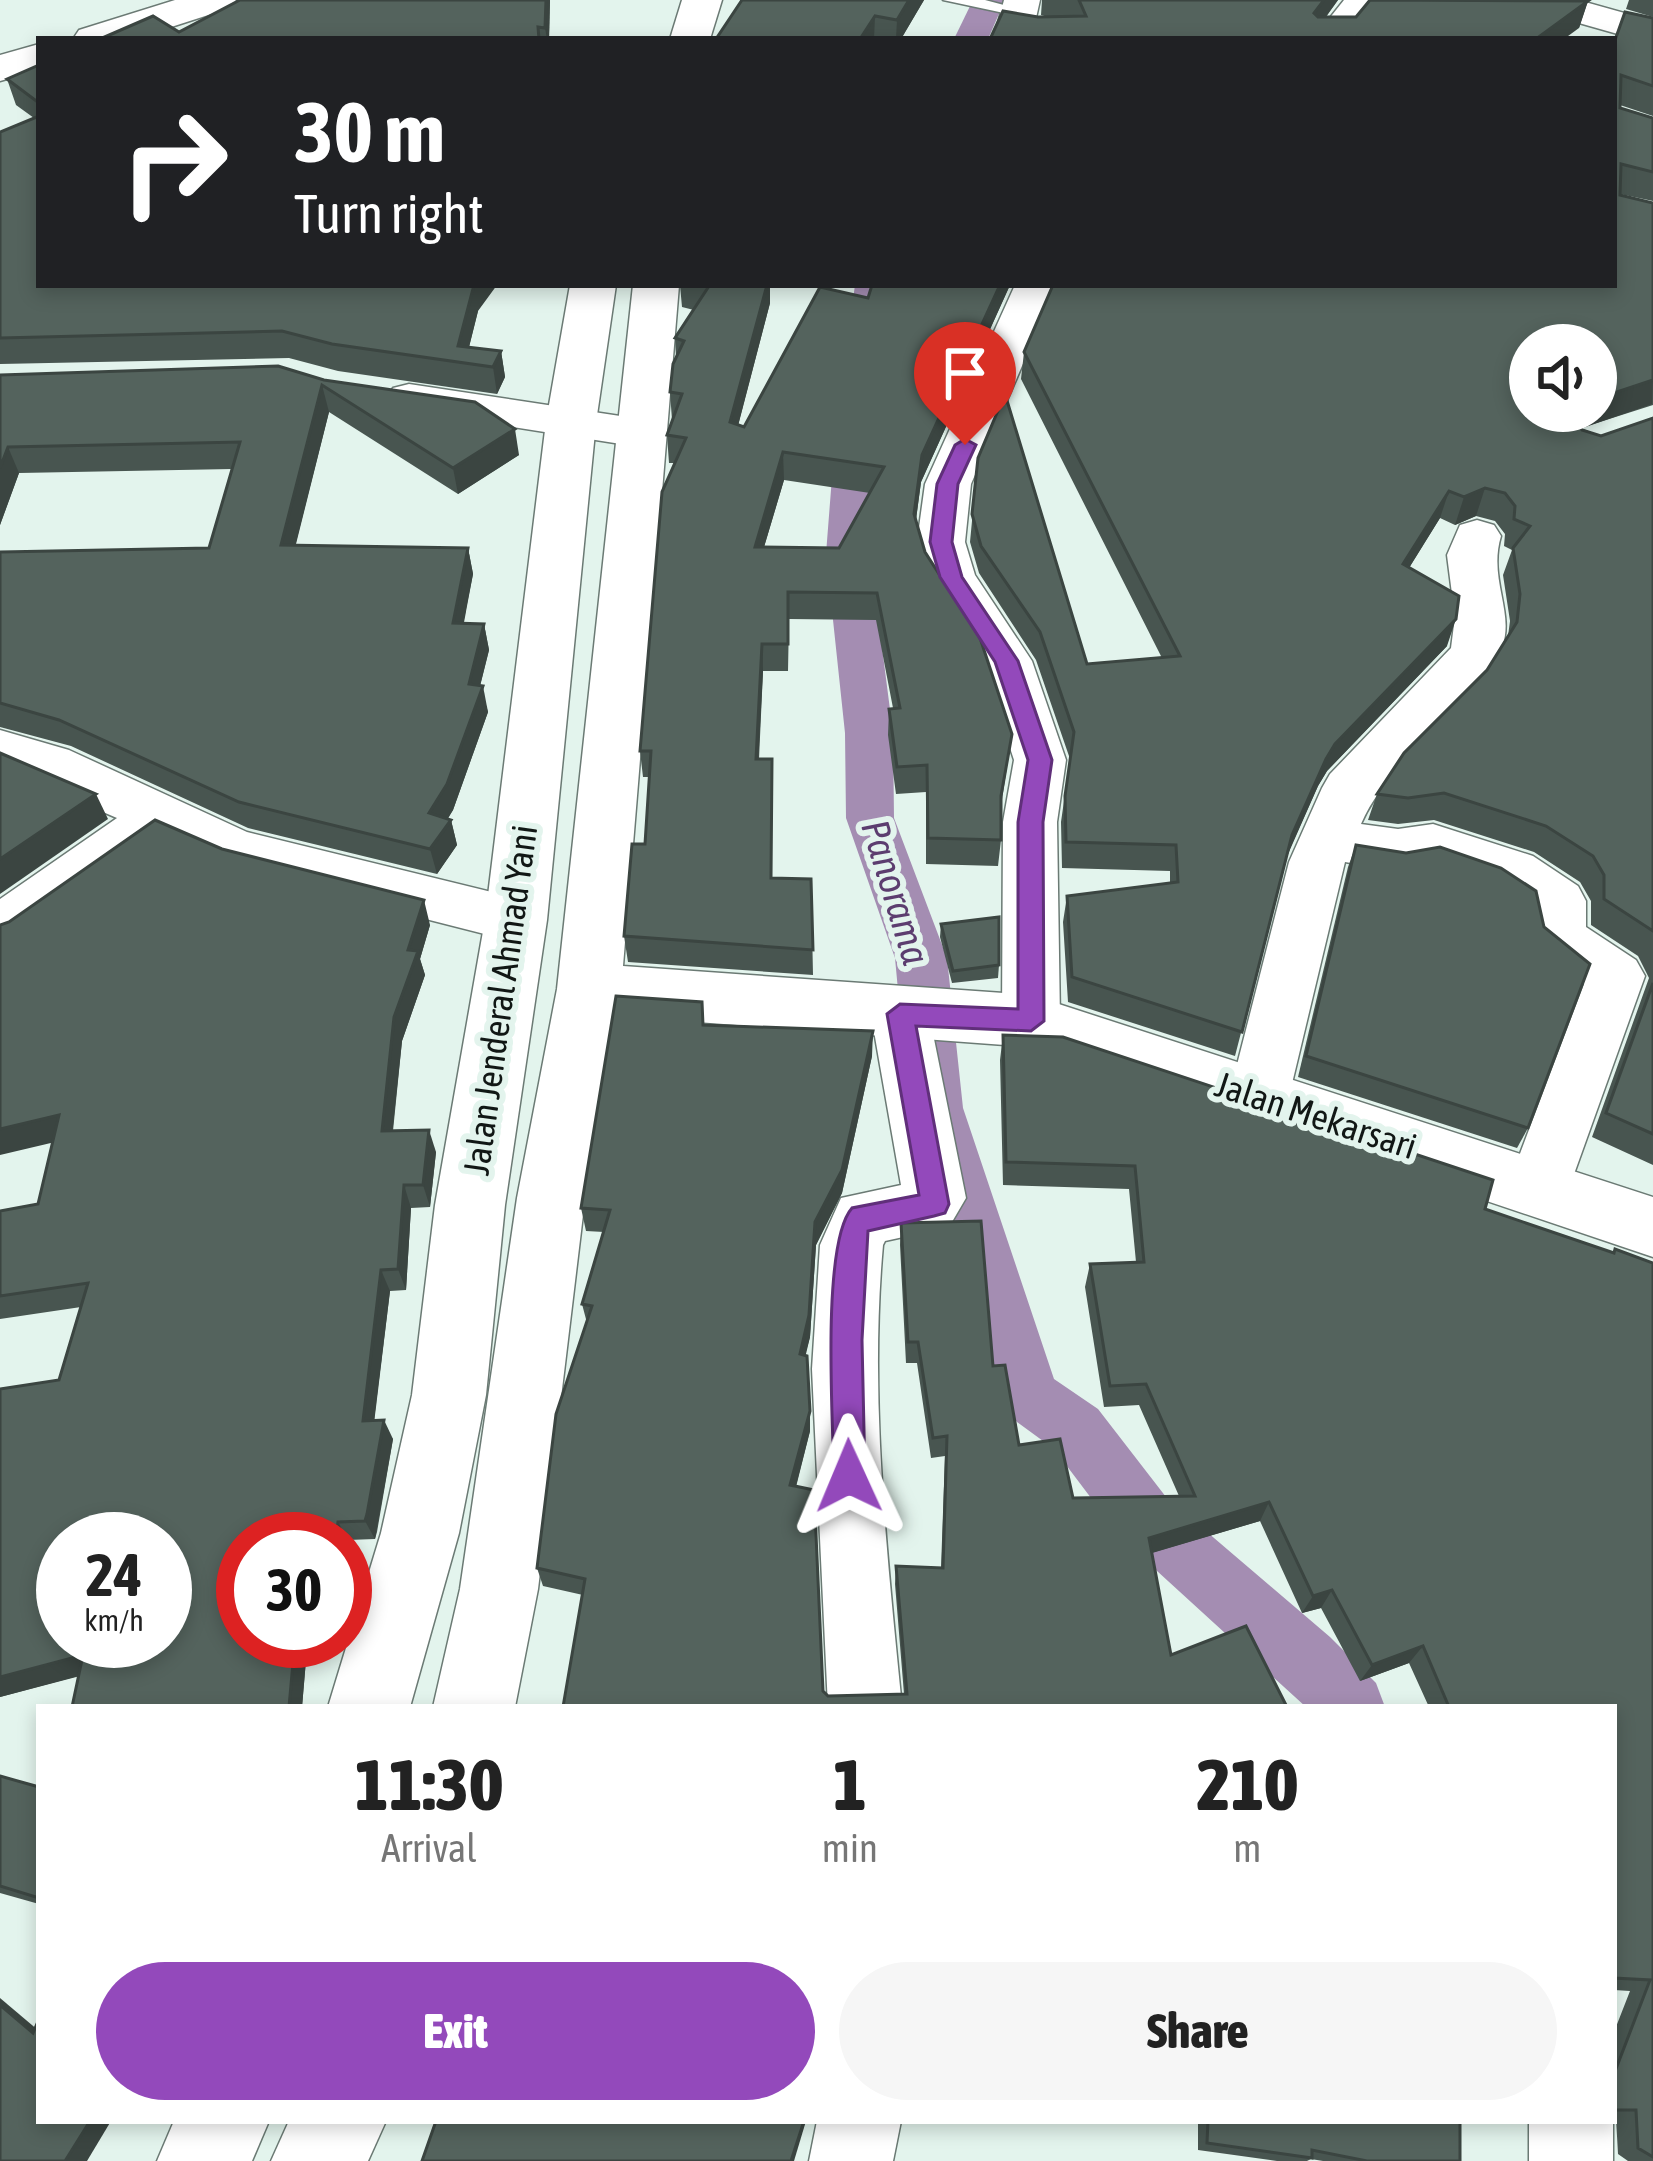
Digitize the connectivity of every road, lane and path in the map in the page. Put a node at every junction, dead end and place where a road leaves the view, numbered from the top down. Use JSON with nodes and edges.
{"nodes":[{"id":1,"x":216,"y":0,"type":"edge"},
{"id":2,"x":702,"y":0,"type":"edge"},
{"id":3,"x":1363,"y":0,"type":"edge"},
{"id":4,"x":1539,"y":0,"type":"edge"},
{"id":5,"x":961,"y":2,"type":"edge"},
{"id":6,"x":1014,"y":6,"type":"edge"},
{"id":7,"x":1653,"y":32,"type":"edge"},
{"id":8,"x":102,"y":36,"type":"edge"},
{"id":9,"x":691,"y":36,"type":"edge"},
{"id":10,"x":1053,"y":36,"type":"edge"},
{"id":11,"x":1333,"y":36,"type":"edge"},
{"id":12,"x":36,"y":57,"type":"edge"},
{"id":13,"x":0,"y":69,"type":"edge"},
{"id":14,"x":593,"y":288,"type":"edge"},
{"id":15,"x":656,"y":288,"type":"edge"},
{"id":16,"x":1035,"y":288,"type":"edge"},
{"id":17,"x":378,"y":394,"type":"edge"},
{"id":18,"x":571,"y":422,"type":"junction"},
{"id":19,"x":640,"y":433,"type":"junction"},
{"id":20,"x":1477,"y":536,"type":"dead end"},
{"id":21,"x":0,"y":749,"type":"edge"},
{"id":22,"x":163,"y":814,"type":"junction"},
{"id":23,"x":1327,"y":839,"type":"junction"},
{"id":24,"x":515,"y":920,"type":"junction"},
{"id":25,"x":0,"y":928,"type":"edge"},
{"id":26,"x":589,"y":988,"type":"junction"},
{"id":27,"x":959,"y":1017,"type":"junction"},
{"id":28,"x":1259,"y":1096,"type":"junction"},
{"id":29,"x":1538,"y":1188,"type":"junction"},
{"id":30,"x":1653,"y":1227,"type":"edge"},
{"id":31,"x":370,"y":1704,"type":"edge"},
{"id":32,"x":475,"y":1704,"type":"edge"},
{"id":33,"x":865,"y":1704,"type":"edge"},
{"id":34,"x":221,"y":2124,"type":"edge"},
{"id":35,"x":338,"y":2124,"type":"edge"},
{"id":36,"x":858,"y":2124,"type":"edge"},
{"id":37,"x":1571,"y":2124,"type":"edge"},
{"id":38,"x":202,"y":2161,"type":"edge"},
{"id":39,"x":317,"y":2161,"type":"edge"},
{"id":40,"x":851,"y":2161,"type":"edge"},
{"id":41,"x":1571,"y":2161,"type":"edge"}],
"edges":[{"from":1,"to":8,"type":"main road"},
{"from":2,"to":9,"type":"main road"},
{"from":3,"to":11,"type":"street"},
{"from":4,"to":7,"type":"street"},
{"from":5,"to":6,"type":"lane"},
{"from":6,"to":10,"type":"street"},
{"from":12,"to":13,"type":"main road"},
{"from":14,"to":18,"type":"main road","name":"Jalan Jenderal Ahmad Yani"},
{"from":15,"to":19,"type":"main road"},
{"from":16,"to":27,"type":"street"},
{"from":17,"to":18,"type":"street"},
{"from":18,"to":19,"type":"street"},
{"from":18,"to":24,"type":"main road","name":"Jalan Jenderal Ahmad Yani"},
{"from":19,"to":26,"type":"main road"},
{"from":20,"to":23,"type":"street"},
{"from":21,"to":22,"type":"street"},
{"from":22,"to":24,"type":"street"},
{"from":22,"to":25,"type":"street"},
{"from":23,"to":28,"type":"street"},
{"from":23,"to":29,"type":"street"},
{"from":24,"to":31,"type":"main road","name":"Jalan Jenderal Ahmad Yani"},
{"from":26,"to":27,"type":"main road","name":"Jalan Mekarsari"},
{"from":26,"to":32,"type":"main road"},
{"from":27,"to":28,"type":"main road","name":"Jalan Mekarsari"},
{"from":27,"to":33,"type":"street"},
{"from":28,"to":29,"type":"main road","name":"Jalan Mekarsari"},
{"from":29,"to":30,"type":"main road","name":"Jalan Mekarsari"},
{"from":34,"to":38,"type":"main road"},
{"from":35,"to":39,"type":"main road"},
{"from":36,"to":40,"type":"street"},
{"from":37,"to":41,"type":"street"}]}
